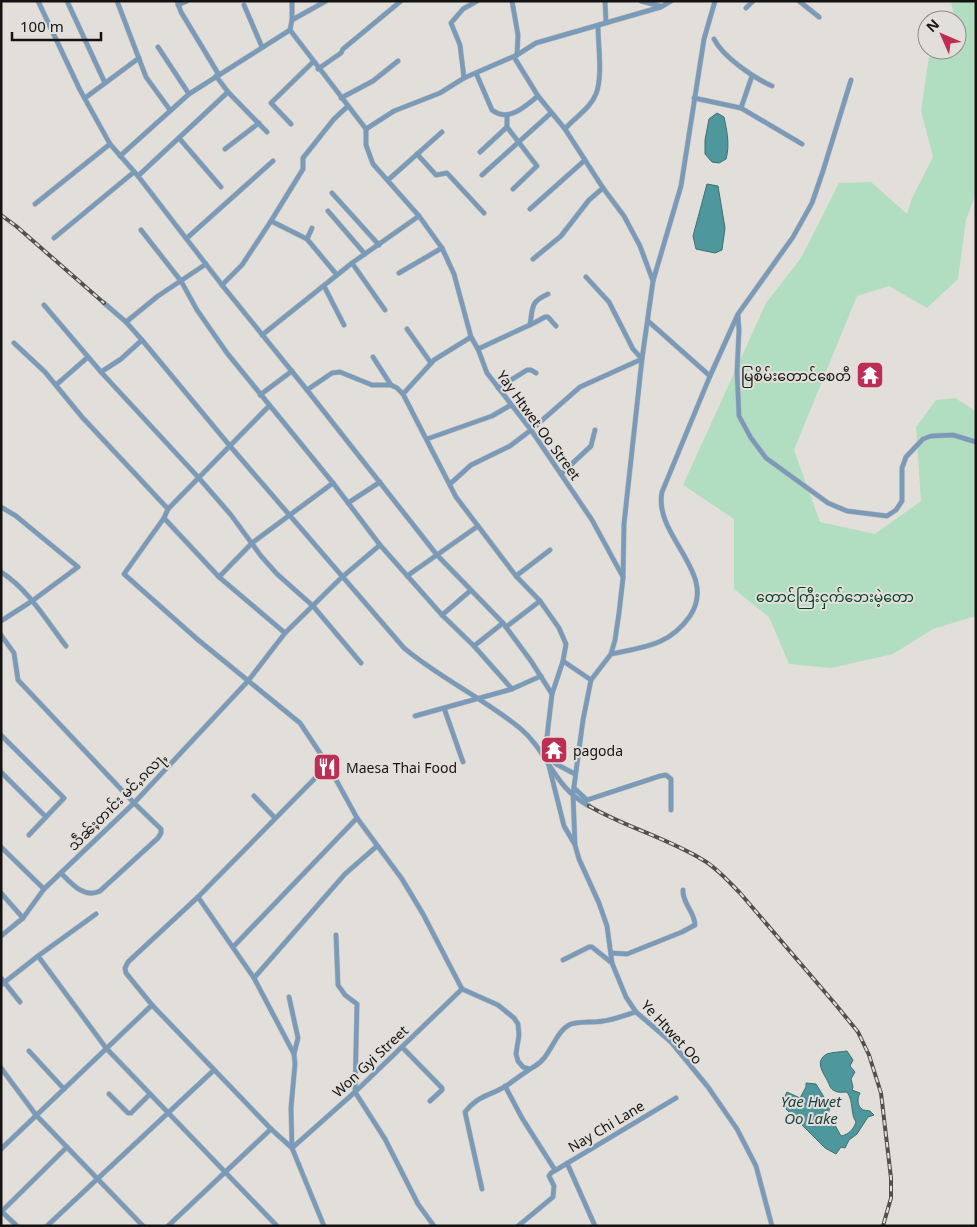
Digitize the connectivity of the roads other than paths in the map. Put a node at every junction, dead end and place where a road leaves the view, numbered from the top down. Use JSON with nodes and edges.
{"nodes":[{"id":1,"x":38,"y":1,"type":"edge"},
{"id":2,"x":67,"y":1,"type":"edge"},
{"id":3,"x":117,"y":1,"type":"edge"},
{"id":4,"x":187,"y":1,"type":"edge"},
{"id":5,"x":292,"y":1,"type":"edge"},
{"id":6,"x":326,"y":1,"type":"edge"},
{"id":7,"x":401,"y":1,"type":"edge"},
{"id":8,"x":477,"y":1,"type":"edge"},
{"id":9,"x":512,"y":1,"type":"edge"},
{"id":10,"x":605,"y":1,"type":"edge"},
{"id":11,"x":641,"y":1,"type":"edge"},
{"id":12,"x":670,"y":1,"type":"edge"},
{"id":13,"x":715,"y":1,"type":"edge"},
{"id":14,"x":753,"y":1,"type":"edge"},
{"id":15,"x":799,"y":1,"type":"edge"},
{"id":16,"x":177,"y":3,"type":"edge"},
{"id":17,"x":244,"y":5,"type":"dead end"},
{"id":18,"x":661,"y":7,"type":"junction"},
{"id":19,"x":746,"y":8,"type":"dead end"},
{"id":20,"x":819,"y":17,"type":"dead end"},
{"id":21,"x":292,"y":20,"type":"junction"},
{"id":22,"x":606,"y":23,"type":"junction"},
{"id":23,"x":598,"y":26,"type":"junction"},
{"id":24,"x":290,"y":30,"type":"junction"},
{"id":25,"x":714,"y":39,"type":"dead end"},
{"id":26,"x":158,"y":47,"type":"dead end"},
{"id":27,"x":262,"y":47,"type":"junction"},
{"id":28,"x":516,"y":56,"type":"junction"},
{"id":29,"x":139,"y":58,"type":"junction"},
{"id":30,"x":398,"y":61,"type":"dead end"},
{"id":31,"x":313,"y":62,"type":"junction"},
{"id":32,"x":318,"y":69,"type":"junction"},
{"id":33,"x":476,"y":73,"type":"junction"},
{"id":34,"x":217,"y":75,"type":"junction"},
{"id":35,"x":752,"y":76,"type":"junction"},
{"id":36,"x":464,"y":78,"type":"junction"},
{"id":37,"x":852,"y":80,"type":"dead end"},
{"id":38,"x":105,"y":83,"type":"junction"},
{"id":39,"x":772,"y":86,"type":"dead end"},
{"id":40,"x":228,"y":92,"type":"junction"},
{"id":41,"x":189,"y":94,"type":"junction"},
{"id":42,"x":538,"y":96,"type":"junction"},
{"id":43,"x":85,"y":98,"type":"junction"},
{"id":44,"x":342,"y":98,"type":"junction"},
{"id":45,"x":694,"y":98,"type":"junction"},
{"id":46,"x":348,"y":106,"type":"junction"},
{"id":47,"x":741,"y":108,"type":"junction"},
{"id":48,"x":170,"y":110,"type":"junction"},
{"id":49,"x":551,"y":113,"type":"junction"},
{"id":50,"x":507,"y":116,"type":"junction"},
{"id":51,"x":259,"y":123,"type":"junction"},
{"id":52,"x":291,"y":124,"type":"dead end"},
{"id":53,"x":507,"y":127,"type":"junction"},
{"id":54,"x":366,"y":129,"type":"junction"},
{"id":55,"x":565,"y":130,"type":"junction"},
{"id":56,"x":267,"y":132,"type":"dead end"},
{"id":57,"x":442,"y":132,"type":"dead end"},
{"id":58,"x":179,"y":138,"type":"junction"},
{"id":59,"x":520,"y":141,"type":"junction"},
{"id":60,"x":110,"y":144,"type":"junction"},
{"id":61,"x":802,"y":144,"type":"dead end"},
{"id":62,"x":225,"y":149,"type":"dead end"},
{"id":63,"x":480,"y":152,"type":"dead end"},
{"id":64,"x":417,"y":154,"type":"junction"},
{"id":65,"x":120,"y":156,"type":"junction"},
{"id":66,"x":585,"y":160,"type":"junction"},
{"id":67,"x":273,"y":161,"type":"dead end"},
{"id":68,"x":136,"y":174,"type":"junction"},
{"id":69,"x":482,"y":175,"type":"dead end"},
{"id":70,"x":388,"y":180,"type":"junction"},
{"id":71,"x":221,"y":187,"type":"dead end"},
{"id":72,"x":602,"y":188,"type":"junction"},
{"id":73,"x":513,"y":189,"type":"dead end"},
{"id":74,"x":332,"y":193,"type":"dead end"},
{"id":75,"x":35,"y":204,"type":"dead end"},
{"id":76,"x":530,"y":210,"type":"dead end"},
{"id":77,"x":328,"y":211,"type":"dead end"},
{"id":78,"x":484,"y":213,"type":"dead end"},
{"id":79,"x":419,"y":216,"type":"junction"},
{"id":80,"x":272,"y":221,"type":"junction"},
{"id":81,"x":312,"y":228,"type":"dead end"},
{"id":82,"x":141,"y":230,"type":"dead end"},
{"id":83,"x":54,"y":238,"type":"dead end"},
{"id":84,"x":187,"y":238,"type":"junction"},
{"id":85,"x":308,"y":239,"type":"junction"},
{"id":86,"x":379,"y":244,"type":"junction"},
{"id":87,"x":442,"y":248,"type":"junction"},
{"id":88,"x":365,"y":254,"type":"junction"},
{"id":89,"x":533,"y":259,"type":"dead end"},
{"id":90,"x":352,"y":263,"type":"junction"},
{"id":91,"x":206,"y":264,"type":"junction"},
{"id":92,"x":399,"y":273,"type":"dead end"},
{"id":93,"x":337,"y":276,"type":"junction"},
{"id":94,"x":586,"y":277,"type":"dead end"},
{"id":95,"x":181,"y":281,"type":"junction"},
{"id":96,"x":653,"y":281,"type":"junction"},
{"id":97,"x":222,"y":285,"type":"junction"},
{"id":98,"x":324,"y":286,"type":"junction"},
{"id":99,"x":548,"y":294,"type":"dead end"},
{"id":100,"x":104,"y":303,"type":"dead end"},
{"id":101,"x":44,"y":305,"type":"dead end"},
{"id":102,"x":385,"y":310,"type":"dead end"},
{"id":103,"x":738,"y":314,"type":"junction"},
{"id":104,"x":648,"y":320,"type":"junction"},
{"id":105,"x":126,"y":322,"type":"junction"},
{"id":106,"x":344,"y":325,"type":"dead end"},
{"id":107,"x":530,"y":325,"type":"junction"},
{"id":108,"x":556,"y":326,"type":"dead end"},
{"id":109,"x":407,"y":329,"type":"dead end"},
{"id":110,"x":262,"y":335,"type":"junction"},
{"id":111,"x":471,"y":337,"type":"junction"},
{"id":112,"x":142,"y":340,"type":"junction"},
{"id":113,"x":14,"y":343,"type":"dead end"},
{"id":114,"x":478,"y":349,"type":"junction"},
{"id":115,"x":88,"y":357,"type":"junction"},
{"id":116,"x":373,"y":357,"type":"dead end"},
{"id":117,"x":642,"y":359,"type":"junction"},
{"id":118,"x":431,"y":363,"type":"junction"},
{"id":119,"x":292,"y":371,"type":"junction"},
{"id":120,"x":101,"y":372,"type":"junction"},
{"id":121,"x":536,"y":374,"type":"dead end"},
{"id":122,"x":710,"y":376,"type":"junction"},
{"id":123,"x":56,"y":385,"type":"junction"},
{"id":124,"x":391,"y":385,"type":"junction"},
{"id":125,"x":498,"y":388,"type":"junction"},
{"id":126,"x":307,"y":390,"type":"junction"},
{"id":127,"x":404,"y":394,"type":"junction"},
{"id":128,"x":260,"y":395,"type":"junction"},
{"id":129,"x":510,"y":405,"type":"junction"},
{"id":130,"x":269,"y":406,"type":"junction"},
{"id":131,"x":531,"y":430,"type":"junction"},
{"id":132,"x":595,"y":430,"type":"dead end"},
{"id":133,"x":426,"y":439,"type":"junction"},
{"id":134,"x":976,"y":442,"type":"edge"},
{"id":135,"x":230,"y":446,"type":"junction"},
{"id":136,"x":561,"y":474,"type":"junction"},
{"id":137,"x":198,"y":477,"type":"junction"},
{"id":138,"x":380,"y":482,"type":"junction"},
{"id":139,"x":333,"y":483,"type":"junction"},
{"id":140,"x":450,"y":484,"type":"junction"},
{"id":141,"x":348,"y":503,"type":"junction"},
{"id":142,"x":1,"y":507,"type":"edge"},
{"id":143,"x":168,"y":509,"type":"junction"},
{"id":144,"x":290,"y":515,"type":"junction"},
{"id":145,"x":164,"y":518,"type":"junction"},
{"id":146,"x":478,"y":526,"type":"junction"},
{"id":147,"x":252,"y":543,"type":"junction"},
{"id":148,"x":380,"y":545,"type":"junction"},
{"id":149,"x":550,"y":550,"type":"dead end"},
{"id":150,"x":437,"y":556,"type":"junction"},
{"id":151,"x":1,"y":572,"type":"edge"},
{"id":152,"x":343,"y":576,"type":"junction"},
{"id":153,"x":407,"y":576,"type":"junction"},
{"id":154,"x":516,"y":576,"type":"junction"},
{"id":155,"x":219,"y":577,"type":"junction"},
{"id":156,"x":623,"y":578,"type":"junction"},
{"id":157,"x":470,"y":592,"type":"junction"},
{"id":158,"x":32,"y":601,"type":"junction"},
{"id":159,"x":540,"y":602,"type":"junction"},
{"id":160,"x":313,"y":606,"type":"junction"},
{"id":161,"x":442,"y":614,"type":"junction"},
{"id":162,"x":1,"y":621,"type":"edge"},
{"id":163,"x":504,"y":625,"type":"junction"},
{"id":164,"x":285,"y":633,"type":"junction"},
{"id":165,"x":1,"y":635,"type":"edge"},
{"id":166,"x":66,"y":646,"type":"dead end"},
{"id":167,"x":474,"y":646,"type":"junction"},
{"id":168,"x":610,"y":654,"type":"junction"},
{"id":169,"x":563,"y":662,"type":"junction"},
{"id":170,"x":361,"y":663,"type":"dead end"},
{"id":171,"x":540,"y":676,"type":"junction"},
{"id":172,"x":248,"y":680,"type":"junction"},
{"id":173,"x":591,"y":680,"type":"junction"},
{"id":174,"x":512,"y":689,"type":"junction"},
{"id":175,"x":552,"y":694,"type":"junction"},
{"id":176,"x":478,"y":698,"type":"junction"},
{"id":177,"x":444,"y":708,"type":"junction"},
{"id":178,"x":415,"y":716,"type":"dead end"},
{"id":179,"x":1,"y":735,"type":"edge"},
{"id":180,"x":548,"y":755,"type":"junction"},
{"id":181,"x":463,"y":762,"type":"dead end"},
{"id":182,"x":548,"y":762,"type":"junction"},
{"id":183,"x":328,"y":765,"type":"junction"},
{"id":184,"x":1,"y":772,"type":"edge"},
{"id":185,"x":576,"y":774,"type":"junction"},
{"id":186,"x":574,"y":788,"type":"junction"},
{"id":187,"x":573,"y":794,"type":"junction"},
{"id":188,"x":254,"y":796,"type":"dead end"},
{"id":189,"x":134,"y":803,"type":"junction"},
{"id":190,"x":589,"y":806,"type":"dead end"},
{"id":191,"x":671,"y":810,"type":"dead end"},
{"id":192,"x":46,"y":817,"type":"junction"},
{"id":193,"x":275,"y":818,"type":"junction"},
{"id":194,"x":357,"y":818,"type":"junction"},
{"id":195,"x":28,"y":835,"type":"dead end"},
{"id":196,"x":575,"y":844,"type":"junction"},
{"id":197,"x":377,"y":846,"type":"junction"},
{"id":198,"x":1,"y":847,"type":"edge"},
{"id":199,"x":61,"y":873,"type":"junction"},
{"id":200,"x":44,"y":889,"type":"junction"},
{"id":201,"x":683,"y":890,"type":"dead end"},
{"id":202,"x":1,"y":893,"type":"edge"},
{"id":203,"x":198,"y":897,"type":"junction"},
{"id":204,"x":96,"y":914,"type":"dead end"},
{"id":205,"x":23,"y":918,"type":"junction"},
{"id":206,"x":336,"y":934,"type":"dead end"},
{"id":207,"x":1,"y":936,"type":"edge"},
{"id":208,"x":233,"y":947,"type":"junction"},
{"id":209,"x":612,"y":953,"type":"junction"},
{"id":210,"x":38,"y":956,"type":"junction"},
{"id":211,"x":562,"y":960,"type":"dead end"},
{"id":212,"x":612,"y":963,"type":"junction"},
{"id":213,"x":1,"y":978,"type":"edge"},
{"id":214,"x":254,"y":978,"type":"junction"},
{"id":215,"x":3,"y":984,"type":"edge"},
{"id":216,"x":462,"y":989,"type":"junction"},
{"id":217,"x":289,"y":997,"type":"dead end"},
{"id":218,"x":20,"y":1002,"type":"dead end"},
{"id":219,"x":152,"y":1004,"type":"junction"},
{"id":220,"x":636,"y":1012,"type":"junction"},
{"id":221,"x":402,"y":1047,"type":"junction"},
{"id":222,"x":106,"y":1048,"type":"junction"},
{"id":223,"x":29,"y":1051,"type":"dead end"},
{"id":224,"x":294,"y":1054,"type":"junction"},
{"id":225,"x":1,"y":1068,"type":"edge"},
{"id":226,"x":529,"y":1069,"type":"junction"},
{"id":227,"x":214,"y":1070,"type":"junction"},
{"id":228,"x":505,"y":1086,"type":"junction"},
{"id":229,"x":64,"y":1088,"type":"junction"},
{"id":230,"x":355,"y":1092,"type":"junction"},
{"id":231,"x":109,"y":1094,"type":"dead end"},
{"id":232,"x":150,"y":1094,"type":"junction"},
{"id":233,"x":676,"y":1098,"type":"dead end"},
{"id":234,"x":430,"y":1101,"type":"dead end"},
{"id":235,"x":168,"y":1113,"type":"junction"},
{"id":236,"x":36,"y":1115,"type":"junction"},
{"id":237,"x":271,"y":1129,"type":"junction"},
{"id":238,"x":67,"y":1147,"type":"junction"},
{"id":239,"x":292,"y":1148,"type":"junction"},
{"id":240,"x":1,"y":1149,"type":"edge"},
{"id":241,"x":567,"y":1164,"type":"junction"},
{"id":242,"x":555,"y":1170,"type":"junction"},
{"id":243,"x":226,"y":1172,"type":"junction"},
{"id":244,"x":97,"y":1178,"type":"junction"},
{"id":245,"x":482,"y":1189,"type":"dead end"},
{"id":246,"x":1,"y":1211,"type":"edge"},
{"id":247,"x":16,"y":1226,"type":"edge"},
{"id":248,"x":47,"y":1226,"type":"edge"},
{"id":249,"x":143,"y":1226,"type":"edge"},
{"id":250,"x":168,"y":1226,"type":"edge"},
{"id":251,"x":277,"y":1226,"type":"edge"},
{"id":252,"x":324,"y":1226,"type":"edge"},
{"id":253,"x":434,"y":1226,"type":"edge"},
{"id":254,"x":518,"y":1226,"type":"edge"},
{"id":255,"x":595,"y":1226,"type":"edge"},
{"id":256,"x":772,"y":1226,"type":"edge"}],
"edges":[{"from":1,"to":43,"type":"street"},
{"from":2,"to":38,"type":"street"},
{"from":3,"to":29,"type":"street"},
{"from":4,"to":16,"type":"street"},
{"from":5,"to":21,"type":"street"},
{"from":6,"to":21,"type":"street"},
{"from":7,"to":32,"type":"street"},
{"from":8,"to":36,"type":"street"},
{"from":9,"to":28,"type":"street"},
{"from":10,"to":22,"type":"street"},
{"from":11,"to":18,"type":"street"},
{"from":12,"to":18,"type":"street"},
{"from":13,"to":45,"type":"street"},
{"from":14,"to":19,"type":"street"},
{"from":15,"to":20,"type":"street"},
{"from":16,"to":34,"type":"street"},
{"from":17,"to":27,"type":"street"},
{"from":18,"to":22,"type":"street"},
{"from":21,"to":24,"type":"street"},
{"from":22,"to":23,"type":"street"},
{"from":23,"to":28,"type":"street"},
{"from":23,"to":55,"type":"street"},
{"from":24,"to":27,"type":"street"},
{"from":24,"to":31,"type":"street"},
{"from":25,"to":35,"type":"street"},
{"from":26,"to":41,"type":"street"},
{"from":27,"to":34,"type":"street"},
{"from":28,"to":33,"type":"street"},
{"from":28,"to":42,"type":"street"},
{"from":29,"to":38,"type":"street"},
{"from":29,"to":48,"type":"street"},
{"from":30,"to":44,"type":"street"},
{"from":31,"to":32,"type":"street"},
{"from":31,"to":52,"type":"street"},
{"from":32,"to":44,"type":"street"},
{"from":33,"to":36,"type":"street"},
{"from":33,"to":50,"type":"street"},
{"from":34,"to":40,"type":"street"},
{"from":34,"to":41,"type":"street"},
{"from":35,"to":39,"type":"street"},
{"from":35,"to":47,"type":"street"},
{"from":36,"to":54,"type":"street"},
{"from":37,"to":103,"type":"street"},
{"from":38,"to":43,"type":"street"},
{"from":40,"to":51,"type":"street"},
{"from":40,"to":58,"type":"street"},
{"from":41,"to":48,"type":"street"},
{"from":42,"to":49,"type":"street"},
{"from":42,"to":50,"type":"street"},
{"from":43,"to":60,"type":"street"},
{"from":44,"to":46,"type":"street"},
{"from":45,"to":47,"type":"street"},
{"from":45,"to":96,"type":"street"},
{"from":46,"to":54,"type":"street"},
{"from":46,"to":80,"type":"street"},
{"from":47,"to":61,"type":"street"},
{"from":48,"to":65,"type":"street"},
{"from":49,"to":55,"type":"street"},
{"from":49,"to":59,"type":"street"},
{"from":50,"to":53,"type":"street"},
{"from":51,"to":56,"type":"street"},
{"from":51,"to":62,"type":"street"},
{"from":53,"to":59,"type":"street"},
{"from":53,"to":63,"type":"street"},
{"from":54,"to":70,"type":"street","name":"Yay Htwet Oo Street"},
{"from":55,"to":66,"type":"street"},
{"from":57,"to":64,"type":"street"},
{"from":58,"to":68,"type":"street"},
{"from":58,"to":71,"type":"street"},
{"from":59,"to":69,"type":"street"},
{"from":59,"to":73,"type":"street"},
{"from":60,"to":65,"type":"street"},
{"from":60,"to":75,"type":"street"},
{"from":64,"to":70,"type":"street"},
{"from":64,"to":78,"type":"street"},
{"from":65,"to":68,"type":"street"},
{"from":66,"to":72,"type":"street"},
{"from":66,"to":76,"type":"street"},
{"from":67,"to":84,"type":"street"},
{"from":68,"to":83,"type":"street"},
{"from":68,"to":84,"type":"street"},
{"from":70,"to":79,"type":"street","name":"Yay Htwet Oo Street"},
{"from":72,"to":89,"type":"street"},
{"from":72,"to":96,"type":"street"},
{"from":74,"to":86,"type":"street"},
{"from":77,"to":88,"type":"street"},
{"from":79,"to":86,"type":"street"},
{"from":79,"to":87,"type":"street","name":"Yay Htwet Oo Street"},
{"from":80,"to":85,"type":"street"},
{"from":80,"to":97,"type":"street"},
{"from":81,"to":85,"type":"street"},
{"from":82,"to":95,"type":"street"},
{"from":84,"to":91,"type":"street"},
{"from":85,"to":93,"type":"street"},
{"from":86,"to":88,"type":"street"},
{"from":87,"to":92,"type":"street"},
{"from":87,"to":111,"type":"street","name":"Yay Htwet Oo Street"},
{"from":88,"to":90,"type":"street"},
{"from":90,"to":93,"type":"street"},
{"from":90,"to":102,"type":"street"},
{"from":91,"to":95,"type":"street"},
{"from":91,"to":97,"type":"street"},
{"from":93,"to":98,"type":"street"},
{"from":94,"to":117,"type":"street"},
{"from":95,"to":105,"type":"street"},
{"from":95,"to":128,"type":"street"},
{"from":96,"to":104,"type":"street"},
{"from":97,"to":110,"type":"street"},
{"from":98,"to":106,"type":"street"},
{"from":98,"to":110,"type":"street"},
{"from":99,"to":107,"type":"street"},
{"from":100,"to":105,"type":"street"},
{"from":101,"to":115,"type":"street"},
{"from":103,"to":122,"type":"street"},
{"from":103,"to":134,"type":"street"},
{"from":104,"to":117,"type":"street"},
{"from":104,"to":122,"type":"street"},
{"from":105,"to":112,"type":"street"},
{"from":107,"to":108,"type":"street"},
{"from":107,"to":114,"type":"street"},
{"from":109,"to":118,"type":"street"},
{"from":110,"to":119,"type":"street"},
{"from":111,"to":114,"type":"street","name":"Yay Htwet Oo Street"},
{"from":111,"to":118,"type":"street"},
{"from":112,"to":120,"type":"street"},
{"from":112,"to":135,"type":"street"},
{"from":113,"to":123,"type":"street"},
{"from":114,"to":125,"type":"street","name":"Yay Htwet Oo Street"},
{"from":115,"to":120,"type":"street"},
{"from":115,"to":123,"type":"street"},
{"from":116,"to":124,"type":"street"},
{"from":117,"to":131,"type":"street"},
{"from":117,"to":156,"type":"street"},
{"from":118,"to":127,"type":"street"},
{"from":119,"to":126,"type":"street"},
{"from":119,"to":128,"type":"street"},
{"from":120,"to":137,"type":"street"},
{"from":121,"to":125,"type":"street"},
{"from":122,"to":168,"type":"street"},
{"from":123,"to":143,"type":"street"},
{"from":124,"to":126,"type":"street"},
{"from":124,"to":127,"type":"street"},
{"from":125,"to":129,"type":"street","name":"Yay Htwet Oo Street"},
{"from":126,"to":138,"type":"street"},
{"from":127,"to":133,"type":"street"},
{"from":128,"to":130,"type":"street"},
{"from":129,"to":131,"type":"street","name":"Yay Htwet Oo Street"},
{"from":129,"to":133,"type":"street"},
{"from":130,"to":135,"type":"street"},
{"from":130,"to":139,"type":"street"},
{"from":131,"to":136,"type":"street","name":"Yay Htwet Oo Street"},
{"from":131,"to":140,"type":"street"},
{"from":132,"to":136,"type":"street"},
{"from":133,"to":140,"type":"street"},
{"from":135,"to":137,"type":"street"},
{"from":135,"to":144,"type":"street"},
{"from":136,"to":156,"type":"street","name":"Yay Htwet Oo Street"},
{"from":137,"to":143,"type":"street"},
{"from":137,"to":147,"type":"street"},
{"from":138,"to":141,"type":"street"},
{"from":138,"to":150,"type":"street"},
{"from":139,"to":141,"type":"street"},
{"from":139,"to":144,"type":"street"},
{"from":140,"to":146,"type":"street"},
{"from":141,"to":148,"type":"street"},
{"from":142,"to":158,"type":"street"},
{"from":143,"to":145,"type":"street"},
{"from":144,"to":147,"type":"street"},
{"from":144,"to":152,"type":"street"},
{"from":145,"to":155,"type":"street"},
{"from":145,"to":172,"type":"street"},
{"from":146,"to":150,"type":"street"},
{"from":146,"to":154,"type":"street"},
{"from":147,"to":155,"type":"street"},
{"from":147,"to":160,"type":"street"},
{"from":148,"to":152,"type":"street","name":"သဵၼ်ႈတၢင်း မင်ႇၵလႃႇ"},
{"from":148,"to":153,"type":"street"},
{"from":149,"to":154,"type":"street"},
{"from":150,"to":153,"type":"street"},
{"from":150,"to":157,"type":"street"},
{"from":151,"to":158,"type":"street"},
{"from":152,"to":160,"type":"street","name":"သဵၼ်ႈတၢင်း မင်ႇၵလႃႇ"},
{"from":152,"to":176,"type":"street"},
{"from":153,"to":161,"type":"street"},
{"from":154,"to":159,"type":"street"},
{"from":155,"to":164,"type":"street"},
{"from":156,"to":168,"type":"street"},
{"from":157,"to":161,"type":"street"},
{"from":157,"to":163,"type":"street"},
{"from":158,"to":162,"type":"street"},
{"from":158,"to":166,"type":"street"},
{"from":159,"to":163,"type":"street"},
{"from":159,"to":169,"type":"street"},
{"from":160,"to":164,"type":"street","name":"သဵၼ်ႈတၢင်း မင်ႇၵလႃႇ"},
{"from":160,"to":170,"type":"street"},
{"from":161,"to":167,"type":"street"},
{"from":163,"to":167,"type":"street"},
{"from":163,"to":171,"type":"street"},
{"from":164,"to":172,"type":"street","name":"သဵၼ်ႈတၢင်း မင်ႇၵလႃႇ"},
{"from":165,"to":189,"type":"street"},
{"from":167,"to":174,"type":"street"},
{"from":168,"to":173,"type":"street"},
{"from":169,"to":173,"type":"street"},
{"from":169,"to":175,"type":"street"},
{"from":171,"to":174,"type":"street"},
{"from":171,"to":175,"type":"street"},
{"from":172,"to":183,"type":"street"},
{"from":172,"to":189,"type":"street","name":"သဵၼ်ႈတၢင်း မင်ႇၵလႃႇ"},
{"from":173,"to":185,"type":"street"},
{"from":174,"to":176,"type":"street"},
{"from":175,"to":180,"type":"street"},
{"from":176,"to":177,"type":"street"},
{"from":176,"to":182,"type":"street"},
{"from":177,"to":178,"type":"street"},
{"from":177,"to":181,"type":"street"},
{"from":179,"to":192,"type":"street"},
{"from":180,"to":182,"type":"street"},
{"from":180,"to":185,"type":"street"},
{"from":182,"to":187,"type":"street"},
{"from":182,"to":196,"type":"street"},
{"from":183,"to":193,"type":"street"},
{"from":183,"to":194,"type":"street"},
{"from":184,"to":192,"type":"street"},
{"from":185,"to":186,"type":"street"},
{"from":186,"to":187,"type":"street"},
{"from":186,"to":191,"type":"street"},
{"from":187,"to":190,"type":"street"},
{"from":187,"to":196,"type":"street"},
{"from":188,"to":193,"type":"street"},
{"from":189,"to":199,"type":"street","name":"သဵၼ်ႈတၢင်း မင်ႇၵလႃႇ"},
{"from":189,"to":199,"type":"street"},
{"from":192,"to":195,"type":"street"},
{"from":193,"to":203,"type":"street"},
{"from":194,"to":197,"type":"street"},
{"from":194,"to":208,"type":"street"},
{"from":196,"to":209,"type":"street","name":"Ye Htwet Oo"},
{"from":197,"to":214,"type":"street"},
{"from":197,"to":216,"type":"street"},
{"from":198,"to":200,"type":"street"},
{"from":199,"to":200,"type":"street","name":"သဵၼ်ႈတၢင်း မင်ႇၵလႃႇ"},
{"from":200,"to":205,"type":"street","name":"သဵၼ်ႈတၢင်း မင်ႇၵလႃႇ"},
{"from":201,"to":209,"type":"street"},
{"from":202,"to":205,"type":"street"},
{"from":203,"to":208,"type":"street"},
{"from":203,"to":219,"type":"street"},
{"from":204,"to":210,"type":"street"},
{"from":205,"to":207,"type":"street","name":"သဵၼ်ႈတၢင်း မင်ႇၵလႃႇ"},
{"from":206,"to":230,"type":"street"},
{"from":208,"to":214,"type":"street"},
{"from":209,"to":212,"type":"street","name":"Ye Htwet Oo"},
{"from":210,"to":215,"type":"street"},
{"from":210,"to":222,"type":"street"},
{"from":211,"to":212,"type":"street"},
{"from":212,"to":220,"type":"street","name":"Ye Htwet Oo"},
{"from":213,"to":215,"type":"street"},
{"from":214,"to":224,"type":"street"},
{"from":215,"to":218,"type":"street"},
{"from":216,"to":221,"type":"street","name":"Won Gyi Street"},
{"from":216,"to":226,"type":"street"},
{"from":217,"to":224,"type":"street"},
{"from":219,"to":222,"type":"street"},
{"from":219,"to":227,"type":"street"},
{"from":220,"to":226,"type":"street"},
{"from":220,"to":256,"type":"street","name":"Ye Htwet Oo"},
{"from":221,"to":230,"type":"street","name":"Won Gyi Street"},
{"from":221,"to":234,"type":"street"},
{"from":222,"to":229,"type":"street"},
{"from":222,"to":232,"type":"street"},
{"from":223,"to":229,"type":"street"},
{"from":224,"to":239,"type":"street"},
{"from":225,"to":236,"type":"street"},
{"from":226,"to":228,"type":"street"},
{"from":227,"to":235,"type":"street"},
{"from":227,"to":237,"type":"street"},
{"from":228,"to":242,"type":"street"},
{"from":228,"to":245,"type":"street"},
{"from":229,"to":236,"type":"street"},
{"from":230,"to":239,"type":"street","name":"Won Gyi Street"},
{"from":230,"to":253,"type":"street"},
{"from":231,"to":232,"type":"street"},
{"from":232,"to":235,"type":"street"},
{"from":233,"to":241,"type":"street","name":"Nay Chi Lane"},
{"from":235,"to":243,"type":"street"},
{"from":235,"to":244,"type":"street"},
{"from":236,"to":238,"type":"street"},
{"from":236,"to":240,"type":"street"},
{"from":237,"to":239,"type":"street"},
{"from":237,"to":243,"type":"street"},
{"from":238,"to":244,"type":"street"},
{"from":238,"to":246,"type":"street"},
{"from":239,"to":252,"type":"street"},
{"from":241,"to":242,"type":"street","name":"Nay Chi Lane"},
{"from":241,"to":255,"type":"street"},
{"from":242,"to":254,"type":"street","name":"Nay Chi Lane"},
{"from":243,"to":250,"type":"street"},
{"from":243,"to":251,"type":"street"},
{"from":244,"to":248,"type":"street"},
{"from":244,"to":249,"type":"street"},
{"from":246,"to":247,"type":"street"}]}
